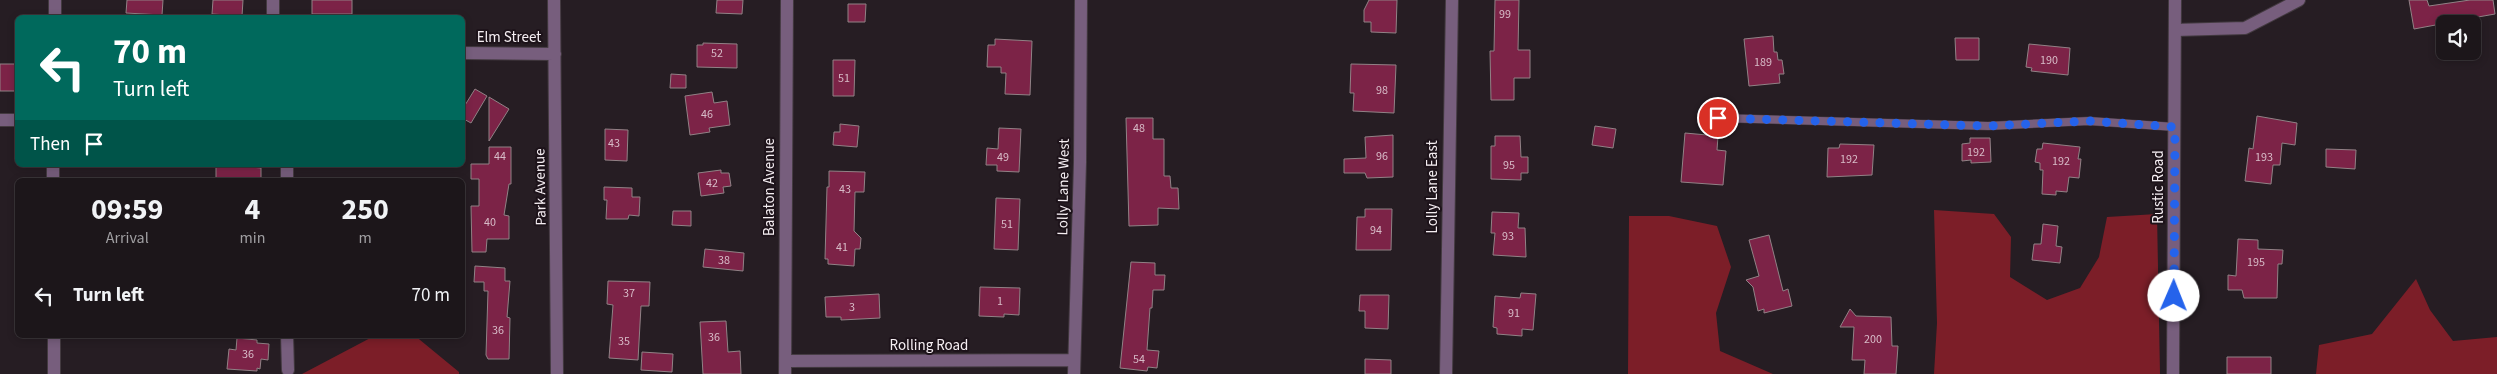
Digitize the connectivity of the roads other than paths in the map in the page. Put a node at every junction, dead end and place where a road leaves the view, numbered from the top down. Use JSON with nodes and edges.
{"nodes":[{"id":1,"x":56,"y":0,"type":"edge"},
{"id":2,"x":273,"y":0,"type":"edge"},
{"id":3,"x":554,"y":0,"type":"edge"},
{"id":4,"x":787,"y":0,"type":"edge"},
{"id":5,"x":1081,"y":0,"type":"edge"},
{"id":6,"x":1452,"y":0,"type":"edge"},
{"id":7,"x":2175,"y":0,"type":"edge"},
{"id":8,"x":2299,"y":0,"type":"edge"},
{"id":9,"x":55,"y":15,"type":"edge"},
{"id":10,"x":272,"y":15,"type":"edge"},
{"id":11,"x":2175,"y":30,"type":"junction"},
{"id":12,"x":465,"y":53,"type":"edge"},
{"id":13,"x":555,"y":54,"type":"junction"},
{"id":14,"x":1718,"y":118,"type":"dead end"},
{"id":15,"x":0,"y":120,"type":"edge"},
{"id":16,"x":15,"y":120,"type":"edge"},
{"id":17,"x":2175,"y":127,"type":"junction"},
{"id":18,"x":54,"y":338,"type":"edge"},
{"id":19,"x":287,"y":338,"type":"edge"},
{"id":20,"x":1074,"y":360,"type":"junction"},
{"id":21,"x":785,"y":368,"type":"edge"},
{"id":22,"x":288,"y":370,"type":"dead end"},
{"id":23,"x":54,"y":374,"type":"edge"},
{"id":24,"x":557,"y":374,"type":"edge"},
{"id":25,"x":1074,"y":374,"type":"edge"},
{"id":26,"x":1446,"y":374,"type":"edge"},
{"id":27,"x":2173,"y":374,"type":"edge"}],
"edges":[{"from":1,"to":9,"type":"street"},
{"from":2,"to":10,"type":"street"},
{"from":3,"to":13,"type":"street","name":"Park Avenue"},
{"from":4,"to":21,"type":"street","name":"Balaton Avenue"},
{"from":5,"to":20,"type":"street","name":"Lolly Lane West"},
{"from":6,"to":26,"type":"street","name":"Lolly Lane East"},
{"from":7,"to":11,"type":"street","name":"Rustic Road"},
{"from":8,"to":11,"type":"street"},
{"from":11,"to":17,"type":"street","name":"Rustic Road"},
{"from":12,"to":13,"type":"street","name":"Elm Street"},
{"from":13,"to":24,"type":"street","name":"Park Avenue"},
{"from":14,"to":17,"type":"lane"},
{"from":15,"to":16,"type":"street"},
{"from":17,"to":27,"type":"street","name":"Rustic Road"},
{"from":18,"to":23,"type":"street"},
{"from":19,"to":22,"type":"street"},
{"from":20,"to":21,"type":"street","name":"Rolling Road"},
{"from":20,"to":25,"type":"street","name":"Lolly Lane West"}]}
